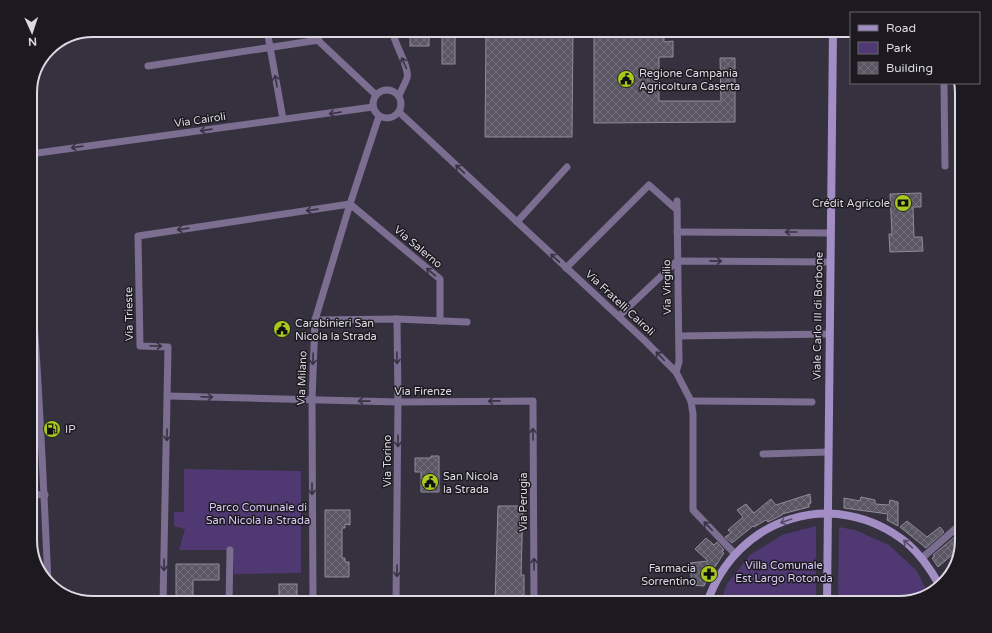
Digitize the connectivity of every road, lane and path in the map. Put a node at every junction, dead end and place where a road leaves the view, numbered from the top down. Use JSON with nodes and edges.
{"nodes":[{"id":1,"x":268,"y":37,"type":"edge"},
{"id":2,"x":315,"y":37,"type":"edge"},
{"id":3,"x":393,"y":37,"type":"edge"},
{"id":4,"x":833,"y":37,"type":"edge"},
{"id":5,"x":318,"y":40,"type":"junction"},
{"id":6,"x":269,"y":47,"type":"junction"},
{"id":7,"x":148,"y":66,"type":"dead end"},
{"id":8,"x":944,"y":84,"type":"edge"},
{"id":9,"x":376,"y":95,"type":"junction"},
{"id":10,"x":399,"y":96,"type":"junction"},
{"id":11,"x":373,"y":107,"type":"junction"},
{"id":12,"x":399,"y":112,"type":"junction"},
{"id":13,"x":379,"y":116,"type":"junction"},
{"id":14,"x":283,"y":120,"type":"junction"},
{"id":15,"x":37,"y":153,"type":"edge"},
{"id":16,"x":945,"y":166,"type":"dead end"},
{"id":17,"x":567,"y":168,"type":"dead end"},
{"id":18,"x":677,"y":201,"type":"dead end"},
{"id":19,"x":350,"y":204,"type":"junction"},
{"id":20,"x":677,"y":210,"type":"junction"},
{"id":21,"x":517,"y":222,"type":"junction"},
{"id":22,"x":677,"y":232,"type":"junction"},
{"id":23,"x":830,"y":233,"type":"junction"},
{"id":24,"x":677,"y":261,"type":"junction"},
{"id":25,"x":830,"y":262,"type":"junction"},
{"id":26,"x":566,"y":268,"type":"junction"},
{"id":27,"x":619,"y":316,"type":"junction"},
{"id":28,"x":397,"y":319,"type":"junction"},
{"id":29,"x":315,"y":320,"type":"junction"},
{"id":30,"x":440,"y":321,"type":"junction"},
{"id":31,"x":466,"y":322,"type":"dead end"},
{"id":32,"x":829,"y":334,"type":"junction"},
{"id":33,"x":679,"y":336,"type":"junction"},
{"id":34,"x":676,"y":372,"type":"junction"},
{"id":35,"x":168,"y":396,"type":"junction"},
{"id":36,"x":37,"y":399,"type":"edge"},
{"id":37,"x":312,"y":400,"type":"junction"},
{"id":38,"x":533,"y":401,"type":"joint"},
{"id":39,"x":691,"y":401,"type":"junction"},
{"id":40,"x":398,"y":402,"type":"junction"},
{"id":41,"x":812,"y":402,"type":"dead end"},
{"id":42,"x":828,"y":452,"type":"junction"},
{"id":43,"x":763,"y":454,"type":"dead end"},
{"id":44,"x":37,"y":494,"type":"edge"},
{"id":45,"x":45,"y":494,"type":"junction"},
{"id":46,"x":828,"y":514,"type":"junction"},
{"id":47,"x":955,"y":530,"type":"edge"},
{"id":48,"x":230,"y":550,"type":"dead end"},
{"id":49,"x":735,"y":554,"type":"junction"},
{"id":50,"x":922,"y":558,"type":"junction"},
{"id":51,"x":48,"y":572,"type":"edge"},
{"id":52,"x":937,"y":581,"type":"edge"},
{"id":53,"x":163,"y":596,"type":"edge"},
{"id":54,"x":229,"y":596,"type":"edge"},
{"id":55,"x":313,"y":596,"type":"edge"},
{"id":56,"x":396,"y":596,"type":"edge"},
{"id":57,"x":534,"y":596,"type":"edge"},
{"id":58,"x":710,"y":596,"type":"edge"},
{"id":59,"x":827,"y":596,"type":"edge"}],
"edges":[{"from":1,"to":6,"type":"street"},
{"from":2,"to":5,"type":"street"},
{"from":10,"to":3,"type":"street","one_way":true},
{"from":4,"to":23,"type":"main road","name":"Viale Carlo III di Borbone"},
{"from":5,"to":6,"type":"street"},
{"from":5,"to":9,"type":"street"},
{"from":6,"to":7,"type":"street"},
{"from":14,"to":6,"type":"street","one_way":true},
{"from":8,"to":16,"type":"street"},
{"from":9,"to":10,"type":"street"},
{"from":9,"to":11,"type":"street"},
{"from":10,"to":12,"type":"street"},
{"from":11,"to":13,"type":"street"},
{"from":11,"to":14,"type":"street","name":"Via Cairoli","one_way":true},
{"from":12,"to":13,"type":"street"},
{"from":21,"to":12,"type":"street","name":"Via Fratelli Cairoli","one_way":true},
{"from":13,"to":19,"type":"street","name":"Via Milano"},
{"from":14,"to":15,"type":"street","name":"Via Cairoli","one_way":true},
{"from":17,"to":21,"type":"street"},
{"from":18,"to":20,"type":"street","name":"Via Virgilio"},
{"from":19,"to":29,"type":"street","name":"Via Milano"},
{"from":30,"to":19,"type":"street","name":"Via Salerno","one_way":true},
{"from":19,"to":35,"type":"street","name":"Via Trieste","one_way":true},
{"from":20,"to":22,"type":"street","name":"Via Virgilio"},
{"from":20,"to":26,"type":"street"},
{"from":26,"to":21,"type":"street","name":"Via Fratelli Cairoli","one_way":true},
{"from":23,"to":22,"type":"street","one_way":true},
{"from":22,"to":24,"type":"street","name":"Via Virgilio"},
{"from":23,"to":25,"type":"main road","name":"Viale Carlo III di Borbone"},
{"from":24,"to":25,"type":"street","one_way":true},
{"from":24,"to":27,"type":"street"},
{"from":24,"to":33,"type":"street","name":"Via Virgilio"},
{"from":25,"to":32,"type":"main road","name":"Viale Carlo III di Borbone"},
{"from":26,"to":27,"type":"street","name":"Via Fratelli Cairoli"},
{"from":34,"to":27,"type":"street","name":"Via Fratelli Cairoli","one_way":true},
{"from":28,"to":29,"type":"street"},
{"from":28,"to":30,"type":"street"},
{"from":28,"to":40,"type":"street","name":"Via Torino","one_way":true},
{"from":29,"to":37,"type":"street","name":"Via Milano","one_way":true},
{"from":30,"to":31,"type":"street"},
{"from":32,"to":33,"type":"street"},
{"from":32,"to":42,"type":"main road","name":"Viale Carlo III di Borbone"},
{"from":33,"to":34,"type":"street","name":"Via Virgilio"},
{"from":34,"to":39,"type":"street","name":"Via Fratelli Cairoli"},
{"from":35,"to":37,"type":"street","name":"Via Firenze","one_way":true},
{"from":35,"to":53,"type":"street","name":"Via Trieste","one_way":true},
{"from":36,"to":45,"type":"street"},
{"from":40,"to":37,"type":"street","name":"Via Firenze","one_way":true},
{"from":37,"to":55,"type":"street","name":"Via Milano","one_way":true},
{"from":38,"to":40,"type":"street","name":"Via Firenze","one_way":true},
{"from":57,"to":38,"type":"street","name":"Via Perugia","one_way":true},
{"from":39,"to":41,"type":"street"},
{"from":49,"to":39,"type":"street","name":"Via Fratelli Cairoli","one_way":true},
{"from":40,"to":56,"type":"street","name":"Via Torino","one_way":true},
{"from":42,"to":43,"type":"street"},
{"from":42,"to":46,"type":"main road","name":"Viale Carlo III di Borbone"},
{"from":44,"to":45,"type":"street"},
{"from":45,"to":51,"type":"street"},
{"from":46,"to":49,"type":"main road","one_way":true},
{"from":50,"to":46,"type":"main road","one_way":true},
{"from":46,"to":59,"type":"main road","name":"Viale Carlo III di Borbone"},
{"from":47,"to":50,"type":"street"},
{"from":48,"to":54,"type":"street"},
{"from":49,"to":58,"type":"main road"},
{"from":50,"to":52,"type":"main road"}]}
